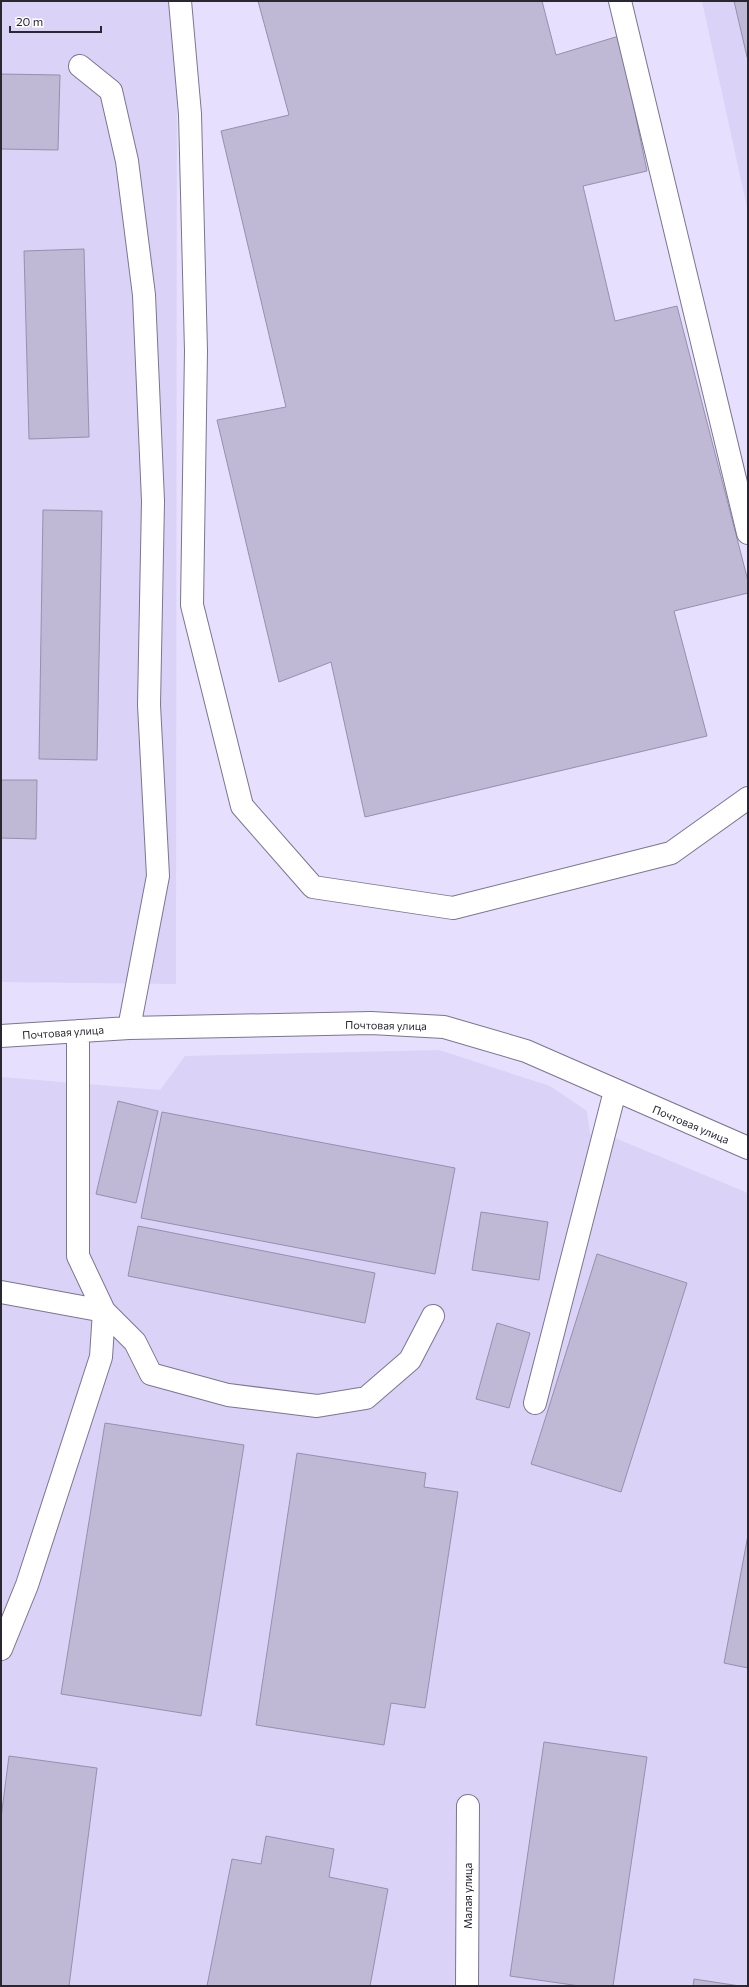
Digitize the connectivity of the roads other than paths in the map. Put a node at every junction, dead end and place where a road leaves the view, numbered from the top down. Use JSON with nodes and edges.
{"nodes":[{"id":1,"x":180,"y":1,"type":"edge"},
{"id":2,"x":620,"y":1,"type":"edge"},
{"id":3,"x":80,"y":66,"type":"dead end"},
{"id":4,"x":748,"y":533,"type":"edge"},
{"id":5,"x":748,"y":798,"type":"edge"},
{"id":6,"x":129,"y":1028,"type":"junction"},
{"id":7,"x":78,"y":1031,"type":"junction"},
{"id":8,"x":1,"y":1036,"type":"edge"},
{"id":9,"x":615,"y":1091,"type":"junction"},
{"id":10,"x":748,"y":1148,"type":"edge"},
{"id":11,"x":1,"y":1292,"type":"edge"},
{"id":12,"x":104,"y":1311,"type":"junction"},
{"id":13,"x":433,"y":1316,"type":"dead end"},
{"id":14,"x":535,"y":1403,"type":"dead end"},
{"id":15,"x":1,"y":1649,"type":"edge"},
{"id":16,"x":468,"y":1806,"type":"dead end"},
{"id":17,"x":467,"y":1986,"type":"edge"}],
"edges":[{"from":1,"to":5,"type":"street"},
{"from":2,"to":4,"type":"street"},
{"from":3,"to":6,"type":"street"},
{"from":6,"to":7,"type":"street","name":"Почтовая улица"},
{"from":6,"to":9,"type":"street","name":"Почтовая улица"},
{"from":7,"to":8,"type":"street","name":"Почтовая улица"},
{"from":7,"to":12,"type":"street"},
{"from":9,"to":10,"type":"street","name":"Почтовая улица"},
{"from":9,"to":14,"type":"street"},
{"from":11,"to":12,"type":"street"},
{"from":12,"to":13,"type":"street"},
{"from":12,"to":15,"type":"street"},
{"from":16,"to":17,"type":"street","name":"Малая улица"}]}
